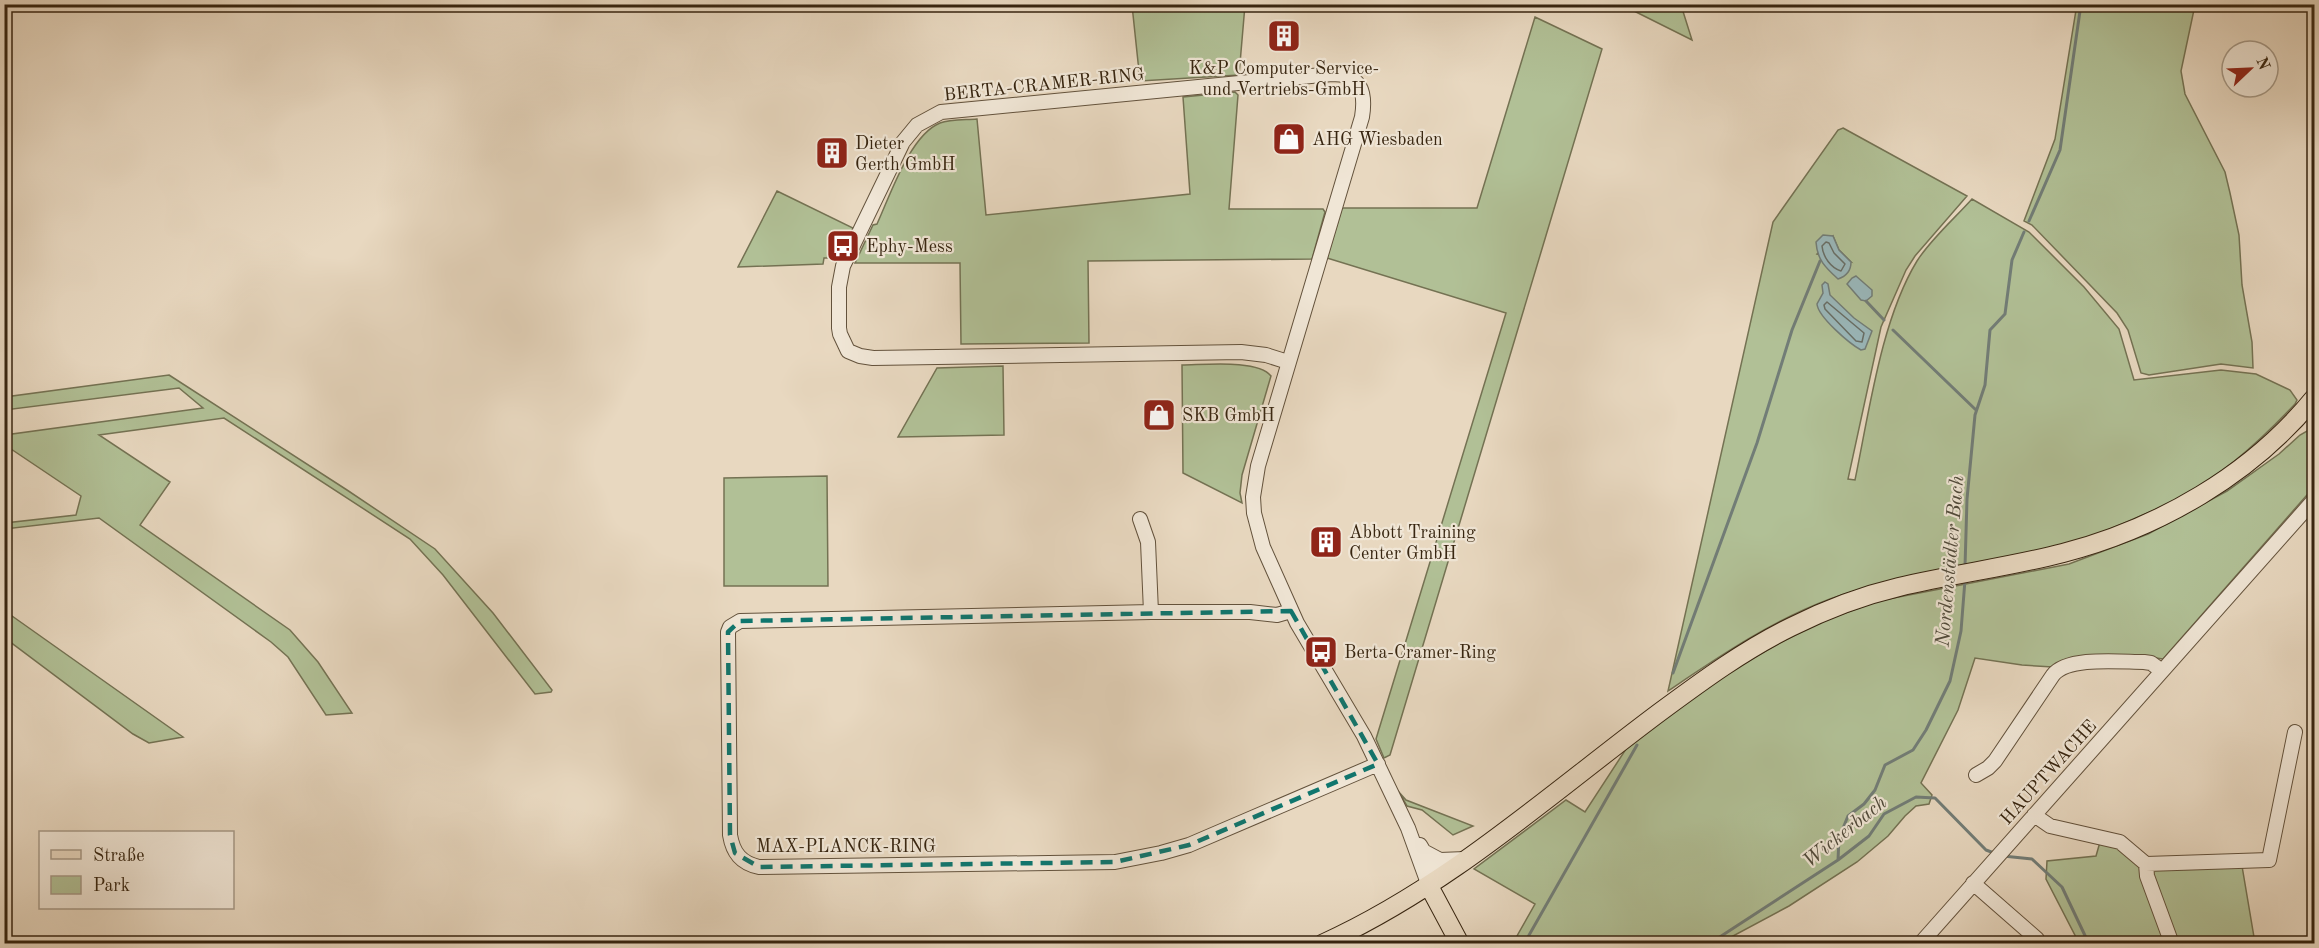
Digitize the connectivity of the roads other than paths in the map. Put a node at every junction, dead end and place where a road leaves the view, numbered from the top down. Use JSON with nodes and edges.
{"nodes":[{"id":1,"x":1288,"y":362,"type":"junction"},
{"id":2,"x":2313,"y":402,"type":"edge"},
{"id":3,"x":2314,"y":500,"type":"edge"},
{"id":4,"x":1140,"y":519,"type":"dead end"},
{"id":5,"x":1291,"y":611,"type":"junction"},
{"id":6,"x":1151,"y":612,"type":"junction"},
{"id":7,"x":2162,"y":671,"type":"junction"},
{"id":8,"x":2295,"y":732,"type":"dead end"},
{"id":9,"x":1378,"y":764,"type":"junction"},
{"id":10,"x":1976,"y":775,"type":"dead end"},
{"id":11,"x":2034,"y":815,"type":"junction"},
{"id":12,"x":1408,"y":828,"type":"junction"},
{"id":13,"x":1425,"y":852,"type":"junction"},
{"id":14,"x":1467,"y":859,"type":"junction"},
{"id":15,"x":2146,"y":864,"type":"junction"},
{"id":16,"x":1434,"y":883,"type":"junction"},
{"id":17,"x":1973,"y":883,"type":"junction"},
{"id":18,"x":1405,"y":902,"type":"junction"},
{"id":19,"x":1442,"y":910,"type":"junction"},
{"id":20,"x":1458,"y":941,"type":"edge"},
{"id":21,"x":1322,"y":944,"type":"edge"},
{"id":22,"x":1920,"y":944,"type":"edge"},
{"id":23,"x":2038,"y":944,"type":"edge"},
{"id":24,"x":2172,"y":944,"type":"edge"}],
"edges":[{"from":1,"to":1,"type":"street","name":"BERTA-CRAMER-RING"},
{"from":1,"to":5,"type":"street","name":"BERTA-CRAMER-RING"},
{"from":2,"to":14,"type":"main road"},
{"from":3,"to":7,"type":"street","name":"HAUPTWACHE"},
{"from":4,"to":6,"type":"street"},
{"from":5,"to":6,"type":"street","name":"MAX-PLANCK-RING"},
{"from":5,"to":9,"type":"street"},
{"from":6,"to":9,"type":"street","name":"MAX-PLANCK-RING"},
{"from":7,"to":10,"type":"street"},
{"from":7,"to":11,"type":"street","name":"HAUPTWACHE"},
{"from":8,"to":15,"type":"street"},
{"from":9,"to":12,"type":"street"},
{"from":11,"to":15,"type":"street"},
{"from":11,"to":17,"type":"street","name":"HAUPTWACHE"},
{"from":12,"to":13,"type":"street"},
{"from":12,"to":16,"type":"street"},
{"from":13,"to":14,"type":"street"},
{"from":13,"to":16,"type":"street"},
{"from":14,"to":16,"type":"main road"},
{"from":15,"to":24,"type":"street"},
{"from":16,"to":18,"type":"main road"},
{"from":16,"to":19,"type":"main road"},
{"from":16,"to":20,"type":"main road"},
{"from":17,"to":22,"type":"street","name":"HAUPTWACHE"},
{"from":17,"to":23,"type":"street"},
{"from":18,"to":19,"type":"main road"},
{"from":18,"to":21,"type":"main road"},
{"from":19,"to":20,"type":"main road"}]}
